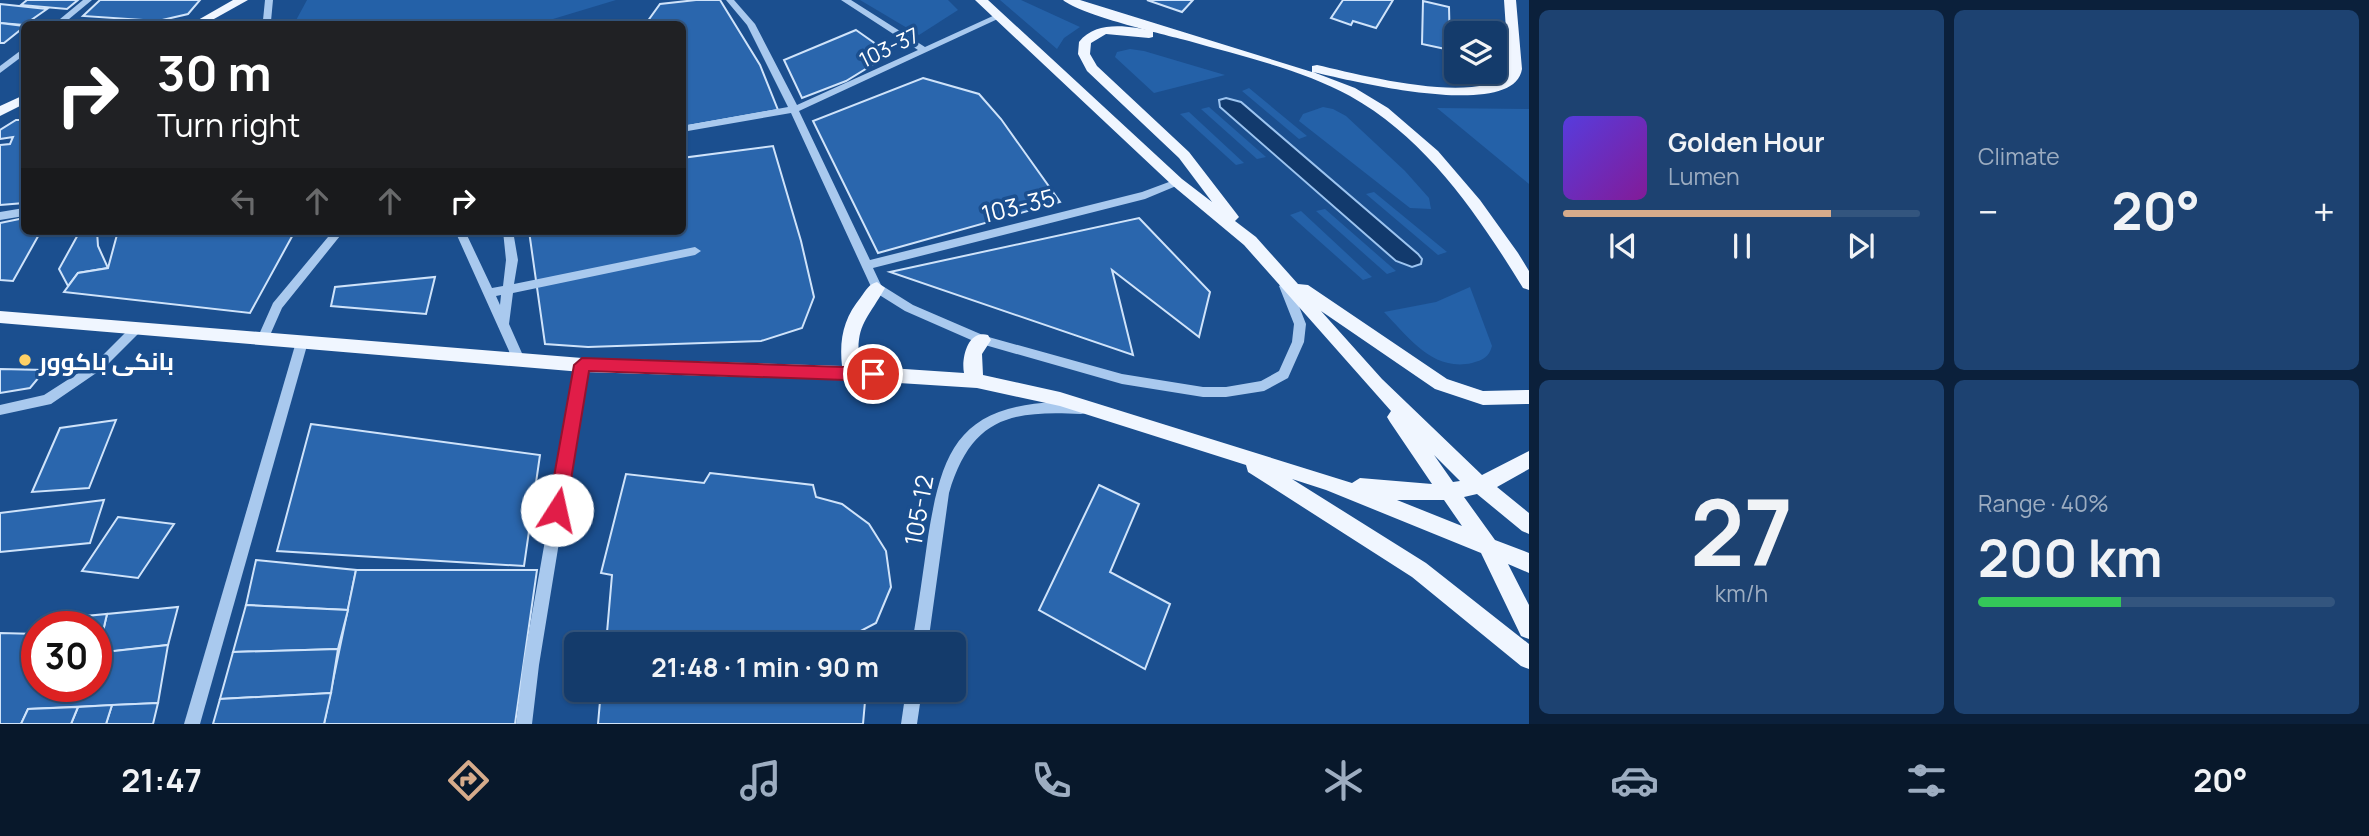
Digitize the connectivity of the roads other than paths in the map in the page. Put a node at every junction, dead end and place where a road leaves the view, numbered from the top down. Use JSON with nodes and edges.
{"nodes":[{"id":1,"x":88,"y":0,"type":"edge"},
{"id":2,"x":242,"y":0,"type":"edge"},
{"id":3,"x":269,"y":0,"type":"edge"},
{"id":4,"x":730,"y":0,"type":"edge"},
{"id":5,"x":845,"y":0,"type":"edge"},
{"id":6,"x":981,"y":0,"type":"edge"},
{"id":7,"x":1069,"y":0,"type":"edge"},
{"id":8,"x":1510,"y":0,"type":"edge"},
{"id":9,"x":998,"y":17,"type":"junction"},
{"id":10,"x":62,"y":21,"type":"edge"},
{"id":11,"x":203,"y":21,"type":"edge"},
{"id":12,"x":267,"y":21,"type":"edge"},
{"id":13,"x":1197,"y":39,"type":"junction"},
{"id":14,"x":923,"y":49,"type":"junction"},
{"id":15,"x":21,"y":53,"type":"edge"},
{"id":16,"x":1267,"y":59,"type":"junction"},
{"id":17,"x":0,"y":70,"type":"edge"},
{"id":18,"x":21,"y":101,"type":"edge"},
{"id":19,"x":795,"y":109,"type":"junction"},
{"id":20,"x":0,"y":112,"type":"edge"},
{"id":21,"x":686,"y":128,"type":"edge"},
{"id":22,"x":1178,"y":182,"type":"junction"},
{"id":23,"x":21,"y":212,"type":"edge"},
{"id":24,"x":0,"y":216,"type":"edge"},
{"id":25,"x":336,"y":235,"type":"edge"},
{"id":26,"x":462,"y":235,"type":"edge"},
{"id":27,"x":509,"y":235,"type":"edge"},
{"id":28,"x":1250,"y":241,"type":"junction"},
{"id":29,"x":695,"y":251,"type":"dead end"},
{"id":30,"x":868,"y":265,"type":"junction"},
{"id":31,"x":1279,"y":273,"type":"junction"},
{"id":32,"x":1529,"y":285,"type":"edge"},
{"id":33,"x":877,"y":288,"type":"junction"},
{"id":34,"x":508,"y":289,"type":"junction"},
{"id":35,"x":490,"y":293,"type":"junction"},
{"id":36,"x":0,"y":317,"type":"edge"},
{"id":37,"x":503,"y":324,"type":"junction"},
{"id":38,"x":136,"y":329,"type":"junction"},
{"id":39,"x":263,"y":339,"type":"junction"},
{"id":40,"x":982,"y":340,"type":"junction"},
{"id":41,"x":302,"y":342,"type":"junction"},
{"id":42,"x":519,"y":360,"type":"junction"},
{"id":43,"x":1356,"y":364,"type":"junction"},
{"id":44,"x":582,"y":365,"type":"junction"},
{"id":45,"x":852,"y":373,"type":"junction"},
{"id":46,"x":977,"y":381,"type":"junction"},
{"id":47,"x":1529,"y":397,"type":"edge"},
{"id":48,"x":0,"y":410,"type":"edge"},
{"id":49,"x":1133,"y":420,"type":"junction"},
{"id":50,"x":1232,"y":452,"type":"junction"},
{"id":51,"x":1529,"y":458,"type":"edge"},
{"id":52,"x":1329,"y":482,"type":"junction"},
{"id":53,"x":1479,"y":486,"type":"junction"},
{"id":54,"x":1451,"y":492,"type":"junction"},
{"id":55,"x":1529,"y":525,"type":"edge"},
{"id":56,"x":1489,"y":548,"type":"junction"},
{"id":57,"x":1529,"y":563,"type":"edge"},
{"id":58,"x":1529,"y":628,"type":"edge"},
{"id":59,"x":922,"y":632,"type":"edge"},
{"id":60,"x":1529,"y":658,"type":"edge"},
{"id":61,"x":912,"y":702,"type":"edge"},
{"id":62,"x":192,"y":724,"type":"edge"},
{"id":63,"x":524,"y":724,"type":"edge"},
{"id":64,"x":909,"y":724,"type":"edge"}],
"edges":[{"from":1,"to":10,"type":"street"},
{"from":2,"to":11,"type":"main road"},
{"from":3,"to":12,"type":"street"},
{"from":4,"to":19,"type":"street"},
{"from":5,"to":14,"type":"street"},
{"from":6,"to":9,"type":"main road"},
{"from":7,"to":13,"type":"main road"},
{"from":8,"to":16,"type":"main road"},
{"from":9,"to":14,"type":"street","name":"103-37"},
{"from":9,"to":22,"type":"main road"},
{"from":13,"to":16,"type":"main road"},
{"from":13,"to":28,"type":"main road"},
{"from":14,"to":19,"type":"street","name":"103-37"},
{"from":15,"to":17,"type":"street"},
{"from":16,"to":32,"type":"main road"},
{"from":18,"to":20,"type":"main road"},
{"from":19,"to":21,"type":"street","name":"103-37"},
{"from":19,"to":30,"type":"street"},
{"from":22,"to":28,"type":"main road"},
{"from":22,"to":30,"type":"street","name":"103-35"},
{"from":23,"to":24,"type":"street"},
{"from":25,"to":39,"type":"street"},
{"from":26,"to":35,"type":"street"},
{"from":27,"to":34,"type":"street"},
{"from":28,"to":31,"type":"main road"},
{"from":29,"to":34,"type":"street"},
{"from":30,"to":33,"type":"street"},
{"from":31,"to":40,"type":"street"},
{"from":31,"to":43,"type":"main road"},
{"from":31,"to":47,"type":"main road"},
{"from":33,"to":40,"type":"street"},
{"from":33,"to":45,"type":"main road"},
{"from":34,"to":35,"type":"street"},
{"from":34,"to":37,"type":"street"},
{"from":35,"to":37,"type":"street"},
{"from":36,"to":38,"type":"main road"},
{"from":37,"to":42,"type":"street"},
{"from":38,"to":39,"type":"main road"},
{"from":38,"to":48,"type":"street"},
{"from":39,"to":41,"type":"main road"},
{"from":40,"to":46,"type":"main road"},
{"from":41,"to":42,"type":"main road"},
{"from":41,"to":62,"type":"street"},
{"from":42,"to":44,"type":"main road"},
{"from":43,"to":53,"type":"main road"},
{"from":43,"to":54,"type":"main road"},
{"from":44,"to":45,"type":"main road"},
{"from":44,"to":63,"type":"street"},
{"from":45,"to":46,"type":"main road"},
{"from":46,"to":49,"type":"main road"},
{"from":49,"to":50,"type":"main road"},
{"from":49,"to":59,"type":"street","name":"105-12"},
{"from":50,"to":52,"type":"main road"},
{"from":50,"to":60,"type":"main road"},
{"from":51,"to":53,"type":"main road"},
{"from":52,"to":54,"type":"main road"},
{"from":52,"to":56,"type":"main road"},
{"from":53,"to":54,"type":"main road"},
{"from":53,"to":55,"type":"main road"},
{"from":54,"to":56,"type":"main road"},
{"from":56,"to":57,"type":"main road"},
{"from":56,"to":58,"type":"main road"},
{"from":61,"to":64,"type":"street"}]}
